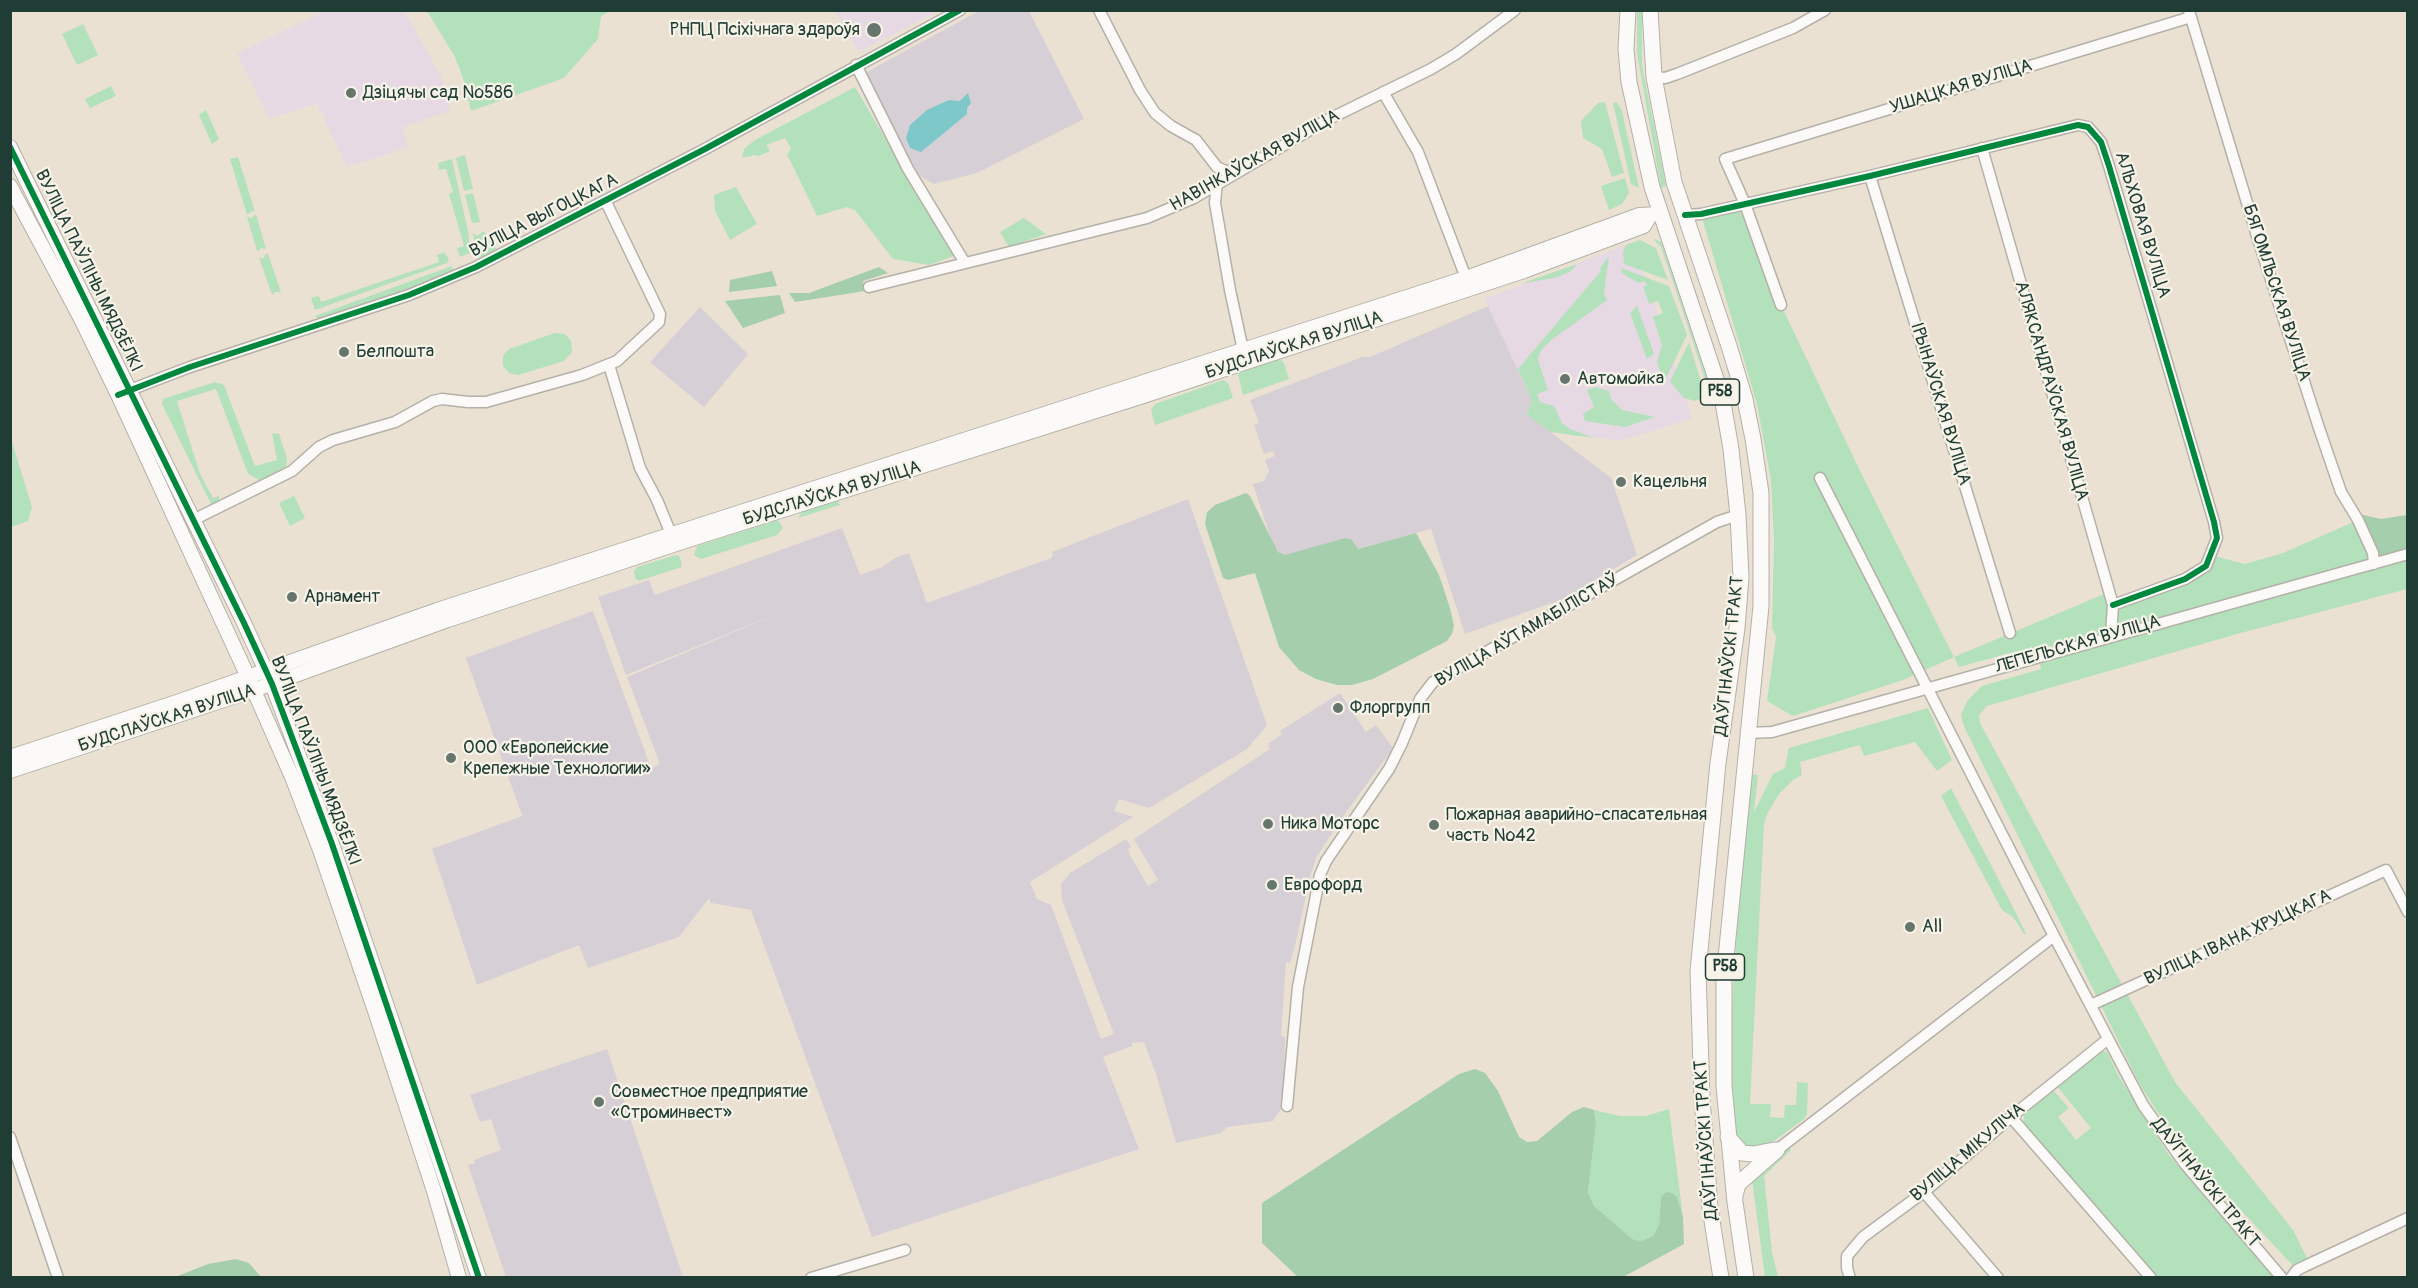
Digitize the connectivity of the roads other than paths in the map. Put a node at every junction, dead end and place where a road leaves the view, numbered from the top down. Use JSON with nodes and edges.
{"nodes":[{"id":1,"x":960,"y":10,"type":"edge"},
{"id":2,"x":1099,"y":10,"type":"edge"},
{"id":3,"x":1515,"y":10,"type":"edge"},
{"id":4,"x":1628,"y":10,"type":"edge"},
{"id":5,"x":1650,"y":10,"type":"edge"},
{"id":6,"x":1825,"y":10,"type":"edge"},
{"id":7,"x":2190,"y":14,"type":"edge"},
{"id":8,"x":856,"y":65,"type":"junction"},
{"id":9,"x":1654,"y":77,"type":"junction"},
{"id":10,"x":1383,"y":92,"type":"junction"},
{"id":11,"x":10,"y":147,"type":"edge"},
{"id":12,"x":1982,"y":148,"type":"junction"},
{"id":13,"x":1217,"y":166,"type":"junction"},
{"id":14,"x":1237,"y":171,"type":"junction"},
{"id":15,"x":1870,"y":176,"type":"junction"},
{"id":16,"x":1216,"y":185,"type":"junction"},
{"id":17,"x":10,"y":186,"type":"edge"},
{"id":18,"x":1194,"y":198,"type":"junction"},
{"id":19,"x":606,"y":202,"type":"junction"},
{"id":20,"x":1215,"y":203,"type":"junction"},
{"id":21,"x":1745,"y":204,"type":"junction"},
{"id":22,"x":1685,"y":214,"type":"junction"},
{"id":23,"x":1655,"y":215,"type":"junction"},
{"id":24,"x":965,"y":263,"type":"junction"},
{"id":25,"x":1466,"y":278,"type":"junction"},
{"id":26,"x":869,"y":287,"type":"dead end"},
{"id":27,"x":1781,"y":305,"type":"dead end"},
{"id":28,"x":1729,"y":346,"type":"junction"},
{"id":29,"x":1243,"y":350,"type":"junction"},
{"id":30,"x":1706,"y":354,"type":"junction"},
{"id":31,"x":609,"y":365,"type":"junction"},
{"id":32,"x":124,"y":392,"type":"junction"},
{"id":33,"x":1820,"y":478,"type":"dead end"},
{"id":34,"x":1738,"y":515,"type":"junction"},
{"id":35,"x":193,"y":520,"type":"junction"},
{"id":36,"x":671,"y":534,"type":"junction"},
{"id":37,"x":2408,"y":554,"type":"edge"},
{"id":38,"x":2374,"y":564,"type":"junction"},
{"id":39,"x":2113,"y":605,"type":"junction"},
{"id":40,"x":2010,"y":633,"type":"dead end"},
{"id":41,"x":2111,"y":635,"type":"junction"},
{"id":42,"x":269,"y":677,"type":"junction"},
{"id":43,"x":251,"y":684,"type":"junction"},
{"id":44,"x":1928,"y":689,"type":"junction"},
{"id":45,"x":1722,"y":731,"type":"junction"},
{"id":46,"x":1748,"y":732,"type":"junction"},
{"id":47,"x":10,"y":757,"type":"edge"},
{"id":48,"x":10,"y":771,"type":"edge"},
{"id":49,"x":2408,"y":912,"type":"edge"},
{"id":50,"x":2054,"y":936,"type":"junction"},
{"id":51,"x":2091,"y":1005,"type":"junction"},
{"id":52,"x":2108,"y":1039,"type":"junction"},
{"id":53,"x":1287,"y":1106,"type":"dead end"},
{"id":54,"x":2011,"y":1117,"type":"junction"},
{"id":55,"x":10,"y":1137,"type":"edge"},
{"id":56,"x":1728,"y":1137,"type":"junction"},
{"id":57,"x":1777,"y":1150,"type":"junction"},
{"id":58,"x":1924,"y":1192,"type":"junction"},
{"id":59,"x":1735,"y":1202,"type":"junction"},
{"id":60,"x":2408,"y":1218,"type":"edge"},
{"id":61,"x":905,"y":1250,"type":"dead end"},
{"id":62,"x":58,"y":1278,"type":"edge"},
{"id":63,"x":459,"y":1278,"type":"edge"},
{"id":64,"x":479,"y":1278,"type":"edge"},
{"id":65,"x":811,"y":1278,"type":"edge"},
{"id":66,"x":1722,"y":1278,"type":"edge"},
{"id":67,"x":1746,"y":1278,"type":"edge"},
{"id":68,"x":1850,"y":1278,"type":"edge"},
{"id":69,"x":1998,"y":1278,"type":"edge"},
{"id":70,"x":2151,"y":1278,"type":"edge"},
{"id":71,"x":2282,"y":1278,"type":"edge"},
{"id":72,"x":2291,"y":1278,"type":"edge"}],
"edges":[{"from":1,"to":8,"type":"street","name":"ВУЛІЦА ВЫГОЦКАГА"},
{"from":2,"to":13,"type":"street"},
{"from":3,"to":10,"type":"street","name":"НАВІНКАЎСКАЯ ВУЛІЦА"},
{"from":4,"to":23,"type":"main road","name":"ДАЎГІНАЎСКІ ТРАКТ","number":"Р58"},
{"from":5,"to":9,"type":"main road","name":"ДАЎГІНАЎСКІ ТРАКТ","number":"Р58"},
{"from":6,"to":9,"type":"street"},
{"from":7,"to":21,"type":"street","name":"УШАЦКАЯ ВУЛІЦА"},
{"from":7,"to":38,"type":"street","name":"БЯГОМЛЬСКАЯ ВУЛІЦА"},
{"from":8,"to":19,"type":"street","name":"ВУЛІЦА ВЫГОЦКАГА"},
{"from":8,"to":24,"type":"street"},
{"from":9,"to":22,"type":"main road","name":"ДАЎГІНАЎСКІ ТРАКТ","number":"Р58"},
{"from":10,"to":14,"type":"street","name":"НАВІНКАЎСКАЯ ВУЛІЦА"},
{"from":10,"to":25,"type":"street"},
{"from":11,"to":32,"type":"main road","name":"ВУЛІЦА ПАЎЛІНЫ МЯДЗЁЛКІ"},
{"from":12,"to":15,"type":"street","name":"АЛЬХОВАЯ ВУЛІЦА"},
{"from":12,"to":39,"type":"street","name":"АЛЯКСАНДРАЎСКАЯ ВУЛІЦА"},
{"from":12,"to":39,"type":"street","name":"АЛЬХОВАЯ ВУЛІЦА"},
{"from":13,"to":14,"type":"street"},
{"from":13,"to":16,"type":"street"},
{"from":14,"to":16,"type":"street","name":"НАВІНКАЎСКАЯ ВУЛІЦА"},
{"from":15,"to":21,"type":"street","name":"АЛЬХОВАЯ ВУЛІЦА"},
{"from":15,"to":40,"type":"street","name":"ІРЫНАЎСКАЯ ВУЛІЦА"},
{"from":16,"to":18,"type":"street","name":"НАВІНКАЎСКАЯ ВУЛІЦА"},
{"from":16,"to":20,"type":"street"},
{"from":17,"to":32,"type":"main road","name":"ВУЛІЦА ПАЎЛІНЫ МЯДЗЁЛКІ"},
{"from":18,"to":20,"type":"street"},
{"from":18,"to":24,"type":"street","name":"НАВІНКАЎСКАЯ ВУЛІЦА"},
{"from":19,"to":31,"type":"street"},
{"from":19,"to":32,"type":"street","name":"ВУЛІЦА ВЫГОЦКАГА"},
{"from":20,"to":29,"type":"street"},
{"from":21,"to":22,"type":"street","name":"АЛЬХОВАЯ ВУЛІЦА"},
{"from":21,"to":27,"type":"street"},
{"from":22,"to":23,"type":"main road"},
{"from":22,"to":28,"type":"main road","name":"ДАЎГІНАЎСКІ ТРАКТ","number":"Р58"},
{"from":23,"to":25,"type":"main road","name":"БУДСЛАЎСКАЯ ВУЛІЦА"},
{"from":23,"to":30,"type":"main road","name":"ДАЎГІНАЎСКІ ТРАКТ","number":"Р58"},
{"from":23,"to":42,"type":"main road","name":"БУДСЛАЎСКАЯ ВУЛІЦА"},
{"from":24,"to":26,"type":"street","name":"НАВІНКАЎСКАЯ ВУЛІЦА"},
{"from":25,"to":29,"type":"main road","name":"БУДСЛАЎСКАЯ ВУЛІЦА"},
{"from":28,"to":30,"type":"main road"},
{"from":28,"to":46,"type":"main road","name":"ДАЎГІНАЎСКІ ТРАКТ","number":"Р58"},
{"from":29,"to":36,"type":"main road","name":"БУДСЛАЎСКАЯ ВУЛІЦА"},
{"from":30,"to":34,"type":"main road","name":"ДАЎГІНАЎСКІ ТРАКТ","number":"Р58"},
{"from":31,"to":35,"type":"street"},
{"from":31,"to":36,"type":"street"},
{"from":32,"to":35,"type":"main road","name":"ВУЛІЦА ПАЎЛІНЫ МЯДЗЁЛКІ"},
{"from":32,"to":43,"type":"main road","name":"ВУЛІЦА ПАЎЛІНЫ МЯДЗЁЛКІ"},
{"from":33,"to":44,"type":"street","name":"ДАЎГІНАЎСКІ ТРАКТ"},
{"from":34,"to":45,"type":"main road","name":"ДАЎГІНАЎСКІ ТРАКТ","number":"Р58"},
{"from":34,"to":53,"type":"street","name":"ВУЛІЦА АЎТАМАБІЛІСТАЎ"},
{"from":35,"to":42,"type":"main road","name":"ВУЛІЦА ПАЎЛІНЫ МЯДЗЁЛКІ"},
{"from":36,"to":42,"type":"main road","name":"БУДСЛАЎСКАЯ ВУЛІЦА"},
{"from":37,"to":38,"type":"street","name":"ЛЕПЕЛЬСКАЯ ВУЛІЦА"},
{"from":38,"to":41,"type":"street","name":"ЛЕПЕЛЬСКАЯ ВУЛІЦА"},
{"from":39,"to":41,"type":"street","name":"АЛЯКСАНДРАЎСКАЯ ВУЛІЦА"},
{"from":41,"to":44,"type":"street","name":"ЛЕПЕЛЬСКАЯ ВУЛІЦА"},
{"from":42,"to":43,"type":"main road","name":"БУДСЛАЎСКАЯ ВУЛІЦА"},
{"from":42,"to":64,"type":"main road","name":"ВУЛІЦА ПАЎЛІНЫ МЯДЗЁЛКІ"},
{"from":43,"to":47,"type":"main road","name":"БУДСЛАЎСКАЯ ВУЛІЦА"},
{"from":43,"to":48,"type":"main road","name":"БУДСЛАЎСКАЯ ВУЛІЦА"},
{"from":43,"to":63,"type":"main road","name":"ВУЛІЦА ПАЎЛІНЫ МЯДЗЁЛКІ"},
{"from":44,"to":46,"type":"street","name":"ЛЕПЕЛЬСКАЯ ВУЛІЦА"},
{"from":44,"to":50,"type":"street","name":"ДАЎГІНАЎСКІ ТРАКТ"},
{"from":45,"to":46,"type":"main road"},
{"from":45,"to":66,"type":"main road","name":"ДАЎГІНАЎСКІ ТРАКТ","number":"Р58"},
{"from":46,"to":56,"type":"main road","name":"ДАЎГІНАЎСКІ ТРАКТ","number":"Р58"},
{"from":49,"to":51,"type":"street","name":"ВУЛІЦА ІВАНА ХРУЦКАГА"},
{"from":50,"to":51,"type":"street","name":"ДАЎГІНАЎСКІ ТРАКТ"},
{"from":50,"to":57,"type":"street"},
{"from":51,"to":52,"type":"street","name":"ДАЎГІНАЎСКІ ТРАКТ"},
{"from":52,"to":54,"type":"street","name":"ВУЛІЦА МІКУЛІЧА"},
{"from":52,"to":71,"type":"street","name":"ДАЎГІНАЎСКІ ТРАКТ"},
{"from":54,"to":58,"type":"street","name":"ВУЛІЦА МІКУЛІЧА"},
{"from":54,"to":70,"type":"street"},
{"from":55,"to":62,"type":"street"},
{"from":56,"to":57,"type":"main road"},
{"from":56,"to":59,"type":"main road","name":"ДАЎГІНАЎСКІ ТРАКТ","number":"Р58"},
{"from":57,"to":59,"type":"main road"},
{"from":58,"to":68,"type":"street","name":"ВУЛІЦА МІКУЛІЧА"},
{"from":58,"to":69,"type":"street"},
{"from":59,"to":67,"type":"main road","name":"ДАЎГІНАЎСКІ ТРАКТ","number":"Р58"},
{"from":60,"to":72,"type":"street"},
{"from":61,"to":65,"type":"street"}]}
